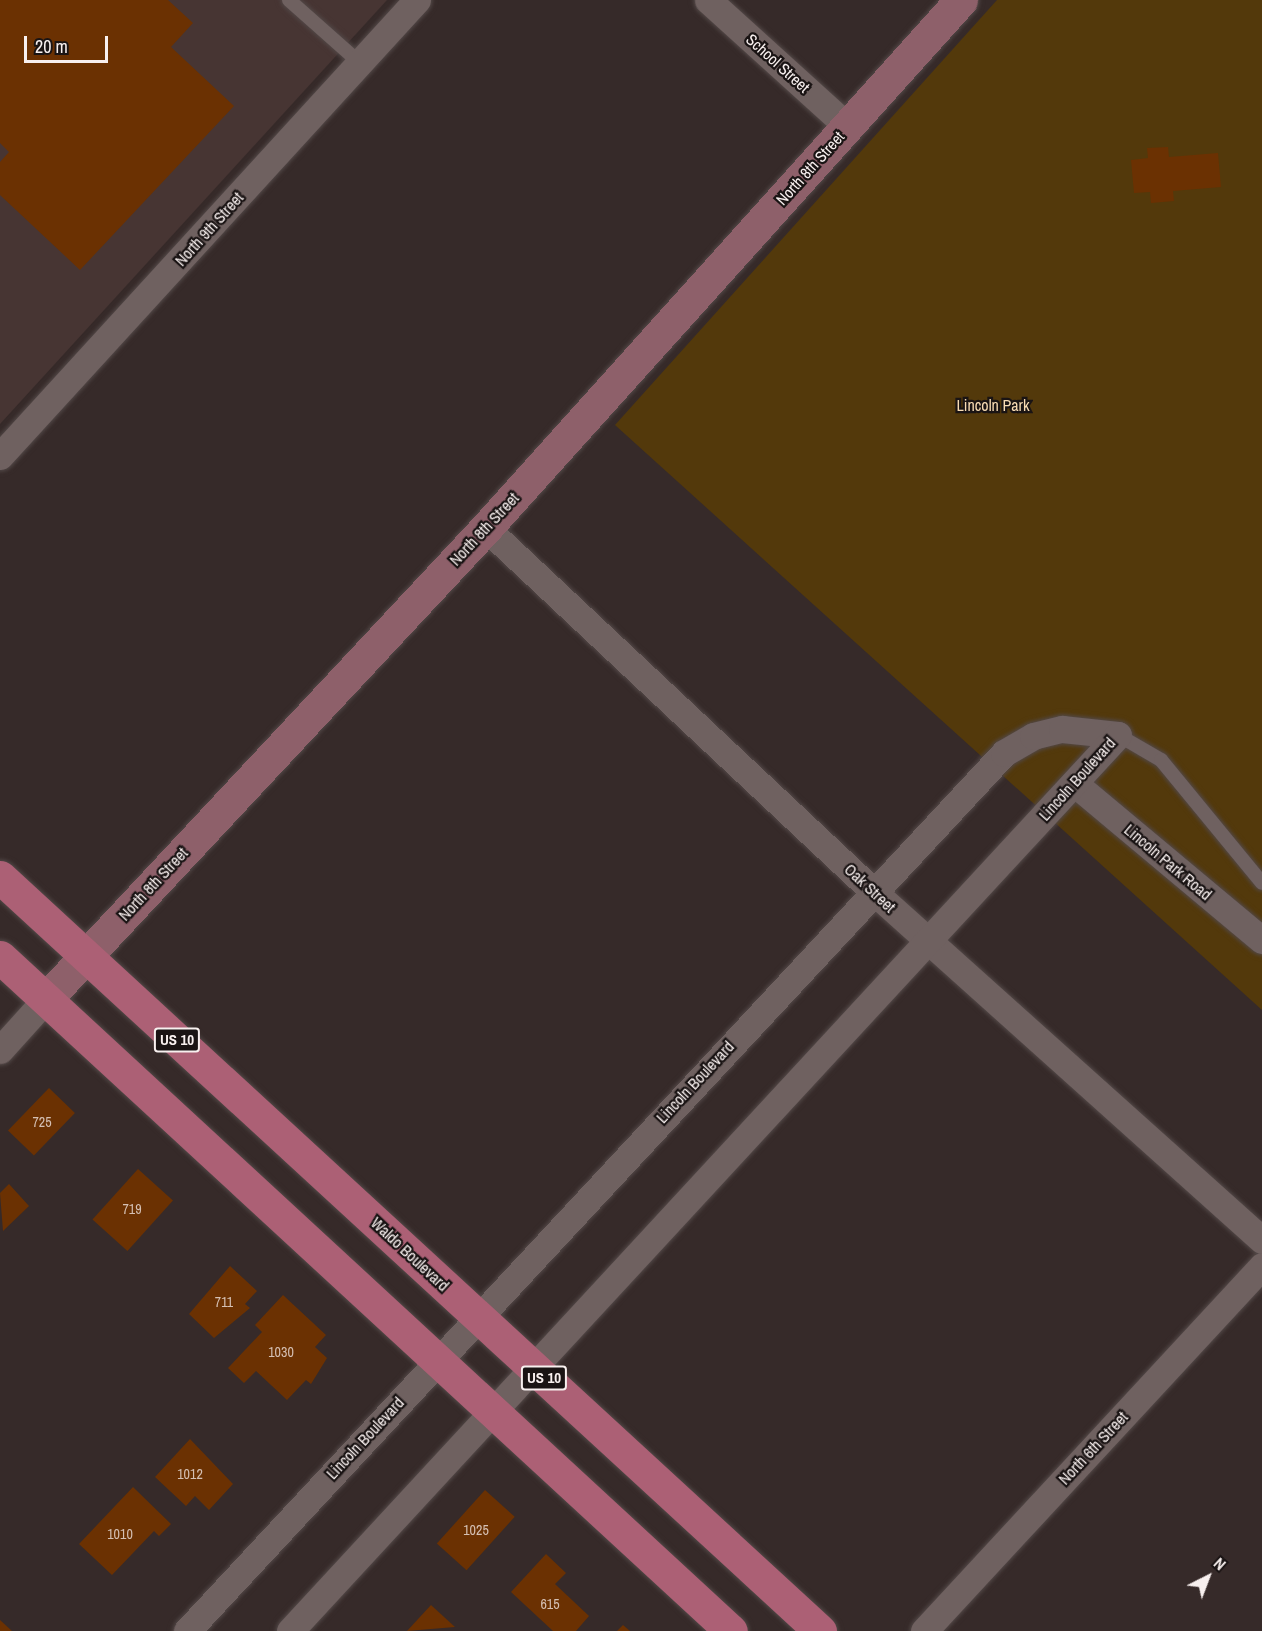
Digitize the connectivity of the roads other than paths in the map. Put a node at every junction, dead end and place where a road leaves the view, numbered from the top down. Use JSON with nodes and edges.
{"nodes":[{"id":1,"x":289,"y":0,"type":"edge"},
{"id":2,"x":417,"y":0,"type":"edge"},
{"id":3,"x":708,"y":0,"type":"edge"},
{"id":4,"x":960,"y":0,"type":"edge"},
{"id":5,"x":360,"y":63,"type":"junction"},
{"id":6,"x":847,"y":126,"type":"junction"},
{"id":7,"x":0,"y":456,"type":"edge"},
{"id":8,"x":486,"y":528,"type":"junction"},
{"id":9,"x":1118,"y":735,"type":"junction"},
{"id":10,"x":1074,"y":783,"type":"junction"},
{"id":11,"x":0,"y":877,"type":"edge"},
{"id":12,"x":1262,"y":883,"type":"edge"},
{"id":13,"x":874,"y":892,"type":"junction"},
{"id":14,"x":1262,"y":940,"type":"edge"},
{"id":15,"x":929,"y":942,"type":"junction"},
{"id":16,"x":86,"y":956,"type":"junction"},
{"id":17,"x":0,"y":957,"type":"edge"},
{"id":18,"x":46,"y":999,"type":"junction"},
{"id":19,"x":0,"y":1050,"type":"edge"},
{"id":20,"x":1262,"y":1240,"type":"edge"},
{"id":21,"x":1262,"y":1266,"type":"edge"},
{"id":22,"x":477,"y":1316,"type":"junction"},
{"id":23,"x":435,"y":1361,"type":"junction"},
{"id":24,"x":533,"y":1368,"type":"junction"},
{"id":25,"x":492,"y":1412,"type":"junction"},
{"id":26,"x":187,"y":1631,"type":"edge"},
{"id":27,"x":290,"y":1631,"type":"edge"},
{"id":28,"x":731,"y":1631,"type":"edge"},
{"id":29,"x":820,"y":1631,"type":"edge"},
{"id":30,"x":924,"y":1631,"type":"edge"}],
"edges":[{"from":1,"to":5,"type":"lane"},
{"from":2,"to":5,"type":"street","name":"North 9th Street"},
{"from":3,"to":6,"type":"street","name":"School Street"},
{"from":4,"to":6,"type":"street","name":"North 8th Street"},
{"from":5,"to":7,"type":"street","name":"North 9th Street"},
{"from":6,"to":8,"type":"street","name":"North 8th Street"},
{"from":8,"to":13,"type":"street","name":"Oak Street"},
{"from":8,"to":16,"type":"street","name":"North 8th Street"},
{"from":9,"to":10,"type":"street","name":"Lincoln Boulevard"},
{"from":9,"to":12,"type":"lane"},
{"from":9,"to":13,"type":"street","name":"Lincoln Boulevard"},
{"from":10,"to":14,"type":"street","name":"Lincoln Park Road"},
{"from":10,"to":15,"type":"street","name":"Lincoln Boulevard"},
{"from":11,"to":16,"type":"main road","name":"Waldo Boulevard","number":"US 10"},
{"from":13,"to":15,"type":"street","name":"Oak Street"},
{"from":13,"to":22,"type":"street","name":"Lincoln Boulevard"},
{"from":15,"to":20,"type":"street","name":"Oak Street"},
{"from":15,"to":24,"type":"street","name":"Lincoln Boulevard"},
{"from":16,"to":18,"type":"street","name":"North 8th Street"},
{"from":16,"to":22,"type":"main road","name":"Waldo Boulevard","number":"US 10"},
{"from":17,"to":18,"type":"main road"},
{"from":18,"to":19,"type":"street","name":"North 8th Street"},
{"from":18,"to":23,"type":"main road"},
{"from":21,"to":30,"type":"street","name":"North 6th Street"},
{"from":22,"to":23,"type":"street","name":"Lincoln Boulevard"},
{"from":22,"to":24,"type":"main road","name":"Waldo Boulevard","number":"US 10"},
{"from":23,"to":25,"type":"main road"},
{"from":23,"to":26,"type":"street","name":"Lincoln Boulevard"},
{"from":24,"to":25,"type":"street","name":"Lincoln Boulevard"},
{"from":24,"to":29,"type":"main road","name":"Waldo Boulevard","number":"US 10"},
{"from":25,"to":27,"type":"street","name":"Lincoln Boulevard"},
{"from":25,"to":28,"type":"main road"}]}
